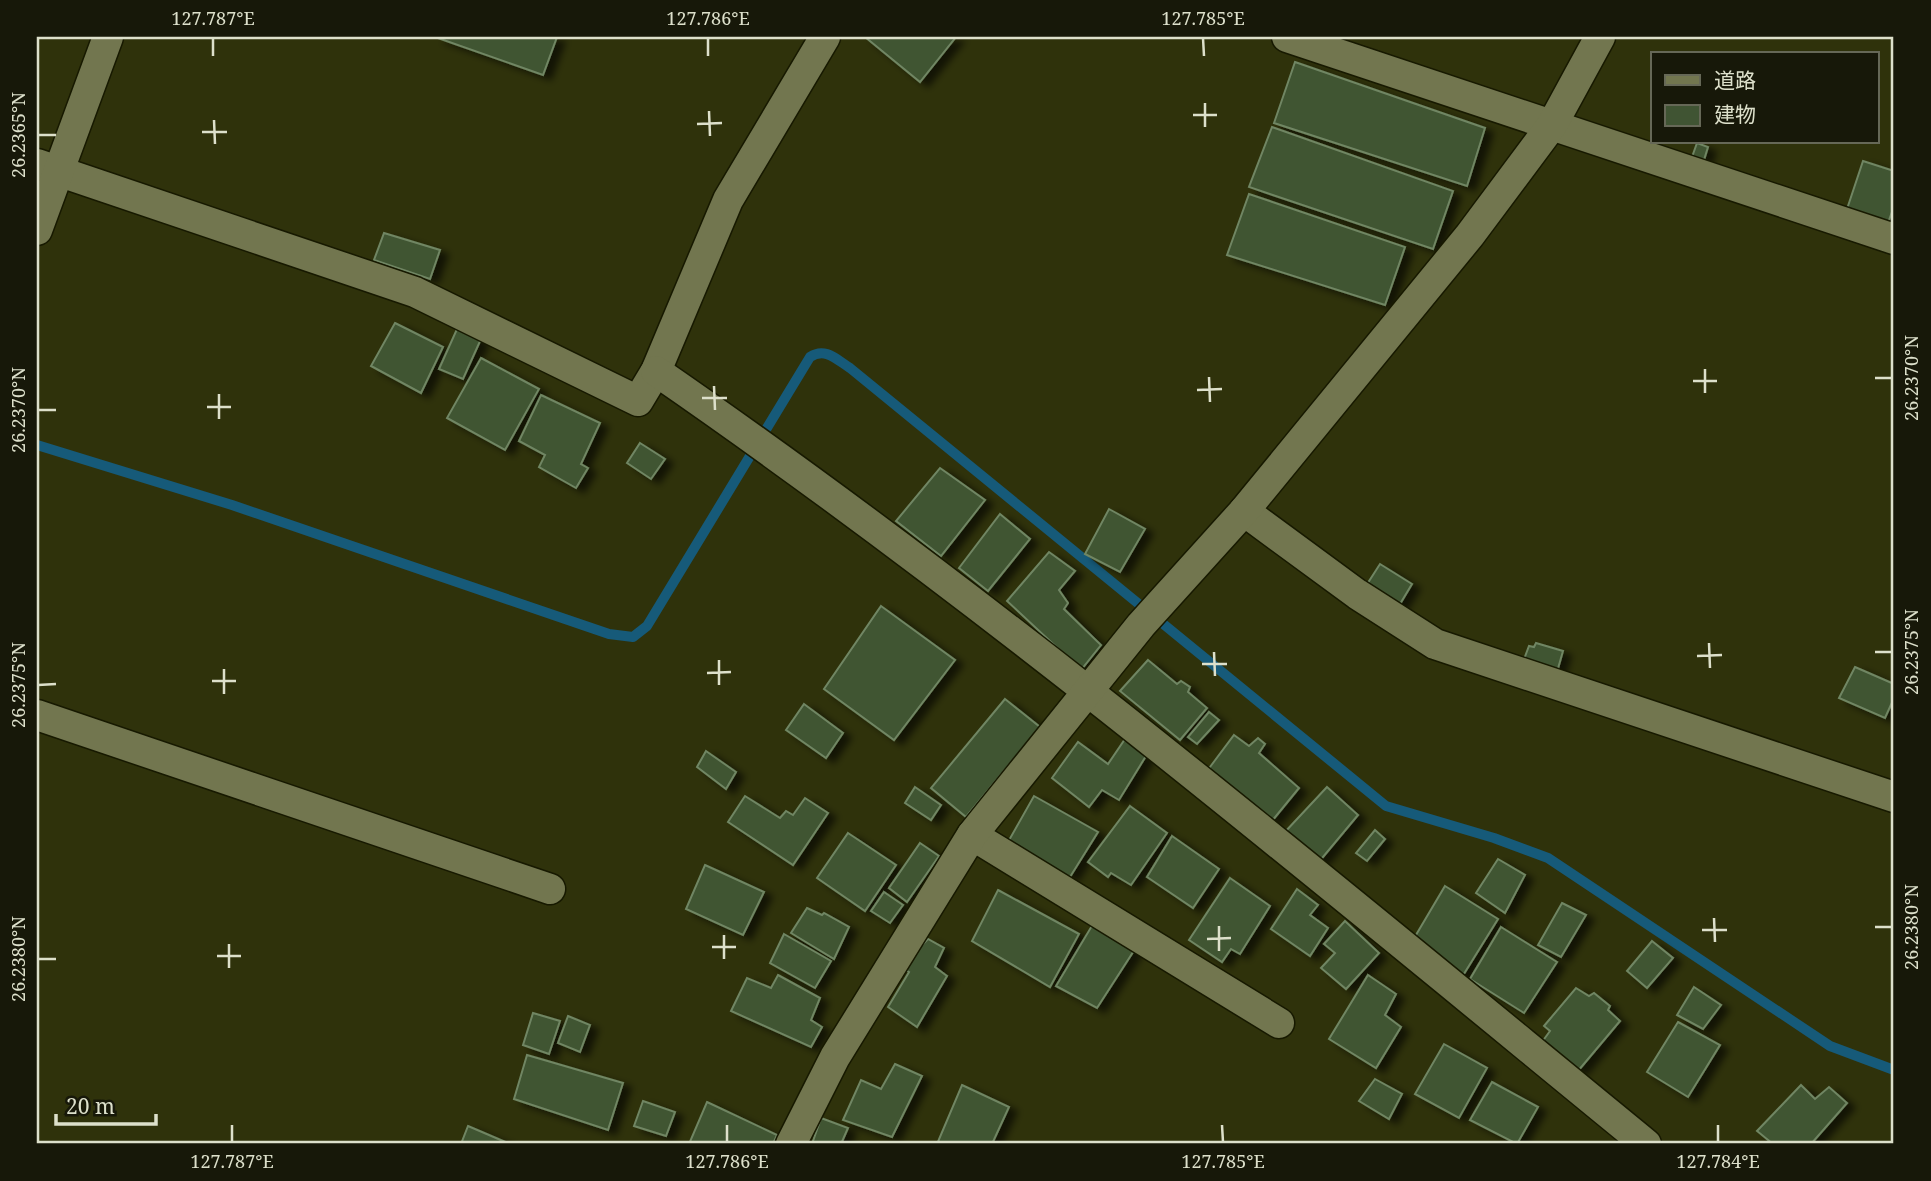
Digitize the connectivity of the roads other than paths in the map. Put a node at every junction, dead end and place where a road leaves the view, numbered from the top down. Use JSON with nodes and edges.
{"nodes":[{"id":1,"x":108,"y":37,"type":"edge"},
{"id":2,"x":825,"y":37,"type":"edge"},
{"id":3,"x":1287,"y":37,"type":"edge"},
{"id":4,"x":1600,"y":37,"type":"edge"},
{"id":5,"x":1552,"y":125,"type":"junction"},
{"id":6,"x":48,"y":167,"type":"edge"},
{"id":7,"x":37,"y":230,"type":"edge"},
{"id":8,"x":1894,"y":239,"type":"edge"},
{"id":9,"x":656,"y":370,"type":"junction"},
{"id":10,"x":1244,"y":511,"type":"junction"},
{"id":11,"x":1090,"y":690,"type":"junction"},
{"id":12,"x":37,"y":715,"type":"edge"},
{"id":13,"x":1894,"y":797,"type":"edge"},
{"id":14,"x":972,"y":835,"type":"junction"},
{"id":15,"x":550,"y":889,"type":"dead end"},
{"id":16,"x":1279,"y":1023,"type":"dead end"},
{"id":17,"x":791,"y":1144,"type":"edge"},
{"id":18,"x":1646,"y":1144,"type":"edge"}],
"edges":[{"from":1,"to":6,"type":"street"},
{"from":2,"to":9,"type":"street"},
{"from":3,"to":5,"type":"street"},
{"from":4,"to":5,"type":"street"},
{"from":5,"to":8,"type":"street"},
{"from":5,"to":10,"type":"street"},
{"from":6,"to":7,"type":"street"},
{"from":6,"to":9,"type":"street"},
{"from":9,"to":11,"type":"street"},
{"from":10,"to":11,"type":"street"},
{"from":10,"to":13,"type":"street"},
{"from":11,"to":14,"type":"street"},
{"from":11,"to":18,"type":"street"},
{"from":12,"to":15,"type":"street"},
{"from":14,"to":16,"type":"street"},
{"from":14,"to":17,"type":"street"}]}
